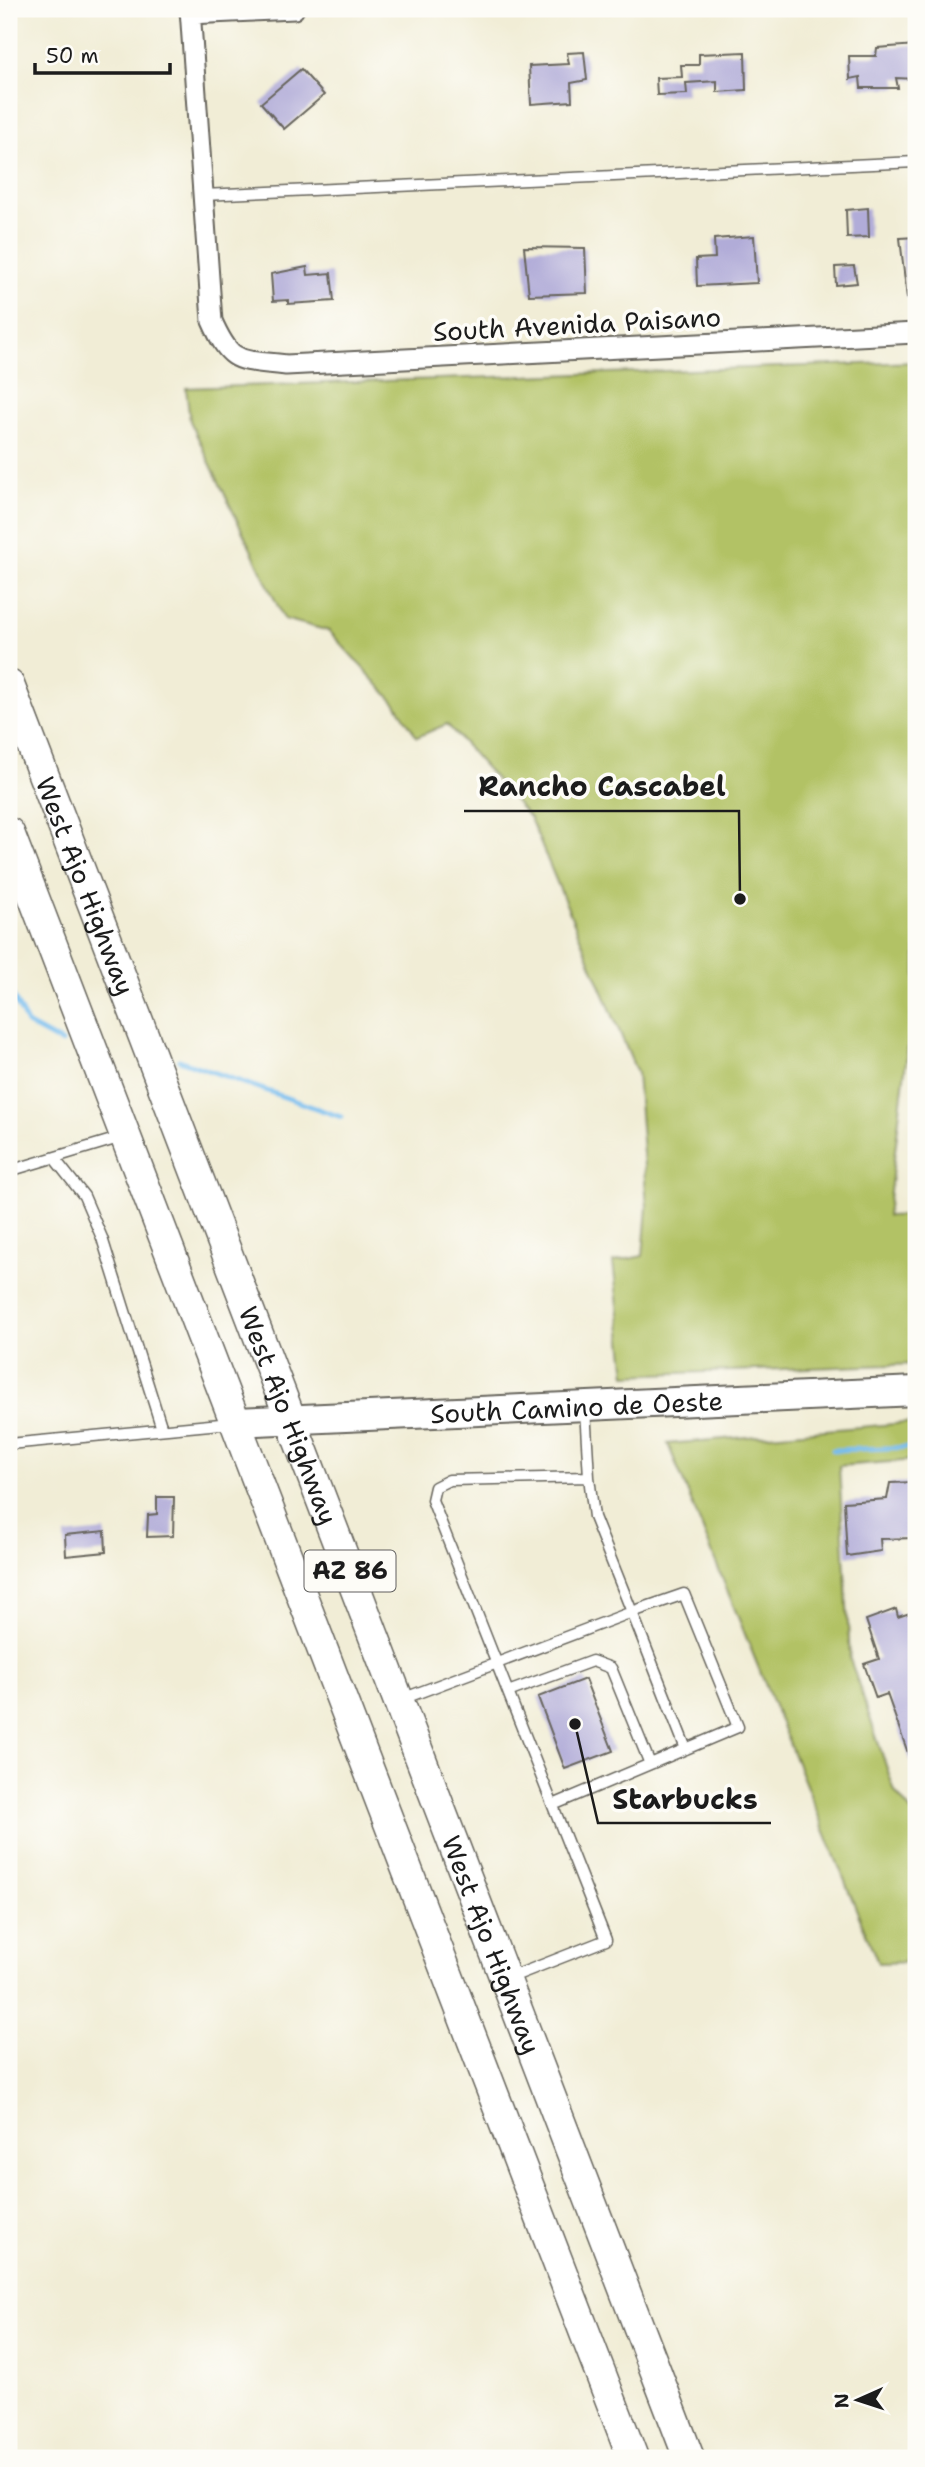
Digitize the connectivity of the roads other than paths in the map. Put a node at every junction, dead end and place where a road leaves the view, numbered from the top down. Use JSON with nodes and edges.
{"nodes":[{"id":1,"x":294,"y":9,"type":"edge"},
{"id":2,"x":190,"y":11,"type":"edge"},
{"id":3,"x":916,"y":162,"type":"edge"},
{"id":4,"x":203,"y":195,"type":"junction"},
{"id":5,"x":916,"y":333,"type":"edge"},
{"id":6,"x":9,"y":685,"type":"edge"},
{"id":7,"x":9,"y":833,"type":"edge"},
{"id":8,"x":126,"y":1136,"type":"junction"},
{"id":9,"x":54,"y":1158,"type":"junction"},
{"id":10,"x":9,"y":1171,"type":"edge"},
{"id":11,"x":916,"y":1391,"type":"edge"},
{"id":12,"x":585,"y":1405,"type":"junction"},
{"id":13,"x":292,"y":1418,"type":"junction"},
{"id":14,"x":237,"y":1422,"type":"junction"},
{"id":15,"x":162,"y":1429,"type":"junction"},
{"id":16,"x":9,"y":1444,"type":"edge"},
{"id":17,"x":589,"y":1477,"type":"junction"},
{"id":18,"x":632,"y":1612,"type":"junction"},
{"id":19,"x":497,"y":1664,"type":"junction"},
{"id":20,"x":508,"y":1692,"type":"junction"},
{"id":21,"x":399,"y":1700,"type":"junction"},
{"id":22,"x":685,"y":1749,"type":"junction"},
{"id":23,"x":650,"y":1764,"type":"junction"},
{"id":24,"x":553,"y":1805,"type":"junction"},
{"id":25,"x":505,"y":1980,"type":"junction"},
{"id":26,"x":633,"y":2458,"type":"edge"},
{"id":27,"x":689,"y":2458,"type":"edge"}],
"edges":[{"from":1,"to":2,"type":"street"},
{"from":2,"to":4,"type":"street"},
{"from":3,"to":4,"type":"lane"},
{"from":4,"to":5,"type":"street","name":"South Avenida Paisano"},
{"from":6,"to":13,"type":"main road","name":"West Ajo Highway","number":"AZ 86"},
{"from":7,"to":8,"type":"main road","name":"West Ajo Highway","number":"AZ 86"},
{"from":8,"to":9,"type":"lane"},
{"from":8,"to":14,"type":"main road","name":"West Ajo Highway","number":"AZ 86"},
{"from":9,"to":10,"type":"lane"},
{"from":9,"to":15,"type":"lane"},
{"from":11,"to":12,"type":"street","name":"South Camino de Oeste"},
{"from":12,"to":13,"type":"street","name":"South Camino de Oeste"},
{"from":12,"to":17,"type":"lane"},
{"from":13,"to":14,"type":"street","name":"South Camino de Oeste"},
{"from":13,"to":21,"type":"main road","name":"West Ajo Highway","number":"AZ 86"},
{"from":14,"to":15,"type":"lane"},
{"from":14,"to":26,"type":"main road","name":"West Ajo Highway","number":"AZ 86"},
{"from":15,"to":16,"type":"lane"},
{"from":17,"to":18,"type":"lane"},
{"from":17,"to":19,"type":"lane"},
{"from":18,"to":19,"type":"lane"},
{"from":18,"to":22,"type":"lane"},
{"from":18,"to":22,"type":"lane"},
{"from":19,"to":20,"type":"lane"},
{"from":19,"to":21,"type":"lane"},
{"from":20,"to":23,"type":"lane"},
{"from":20,"to":24,"type":"lane"},
{"from":21,"to":25,"type":"main road","name":"West Ajo Highway","number":"AZ 86"},
{"from":22,"to":23,"type":"lane"},
{"from":23,"to":24,"type":"lane"},
{"from":24,"to":25,"type":"lane"},
{"from":25,"to":27,"type":"main road","name":"West Ajo Highway","number":"AZ 86"}]}
